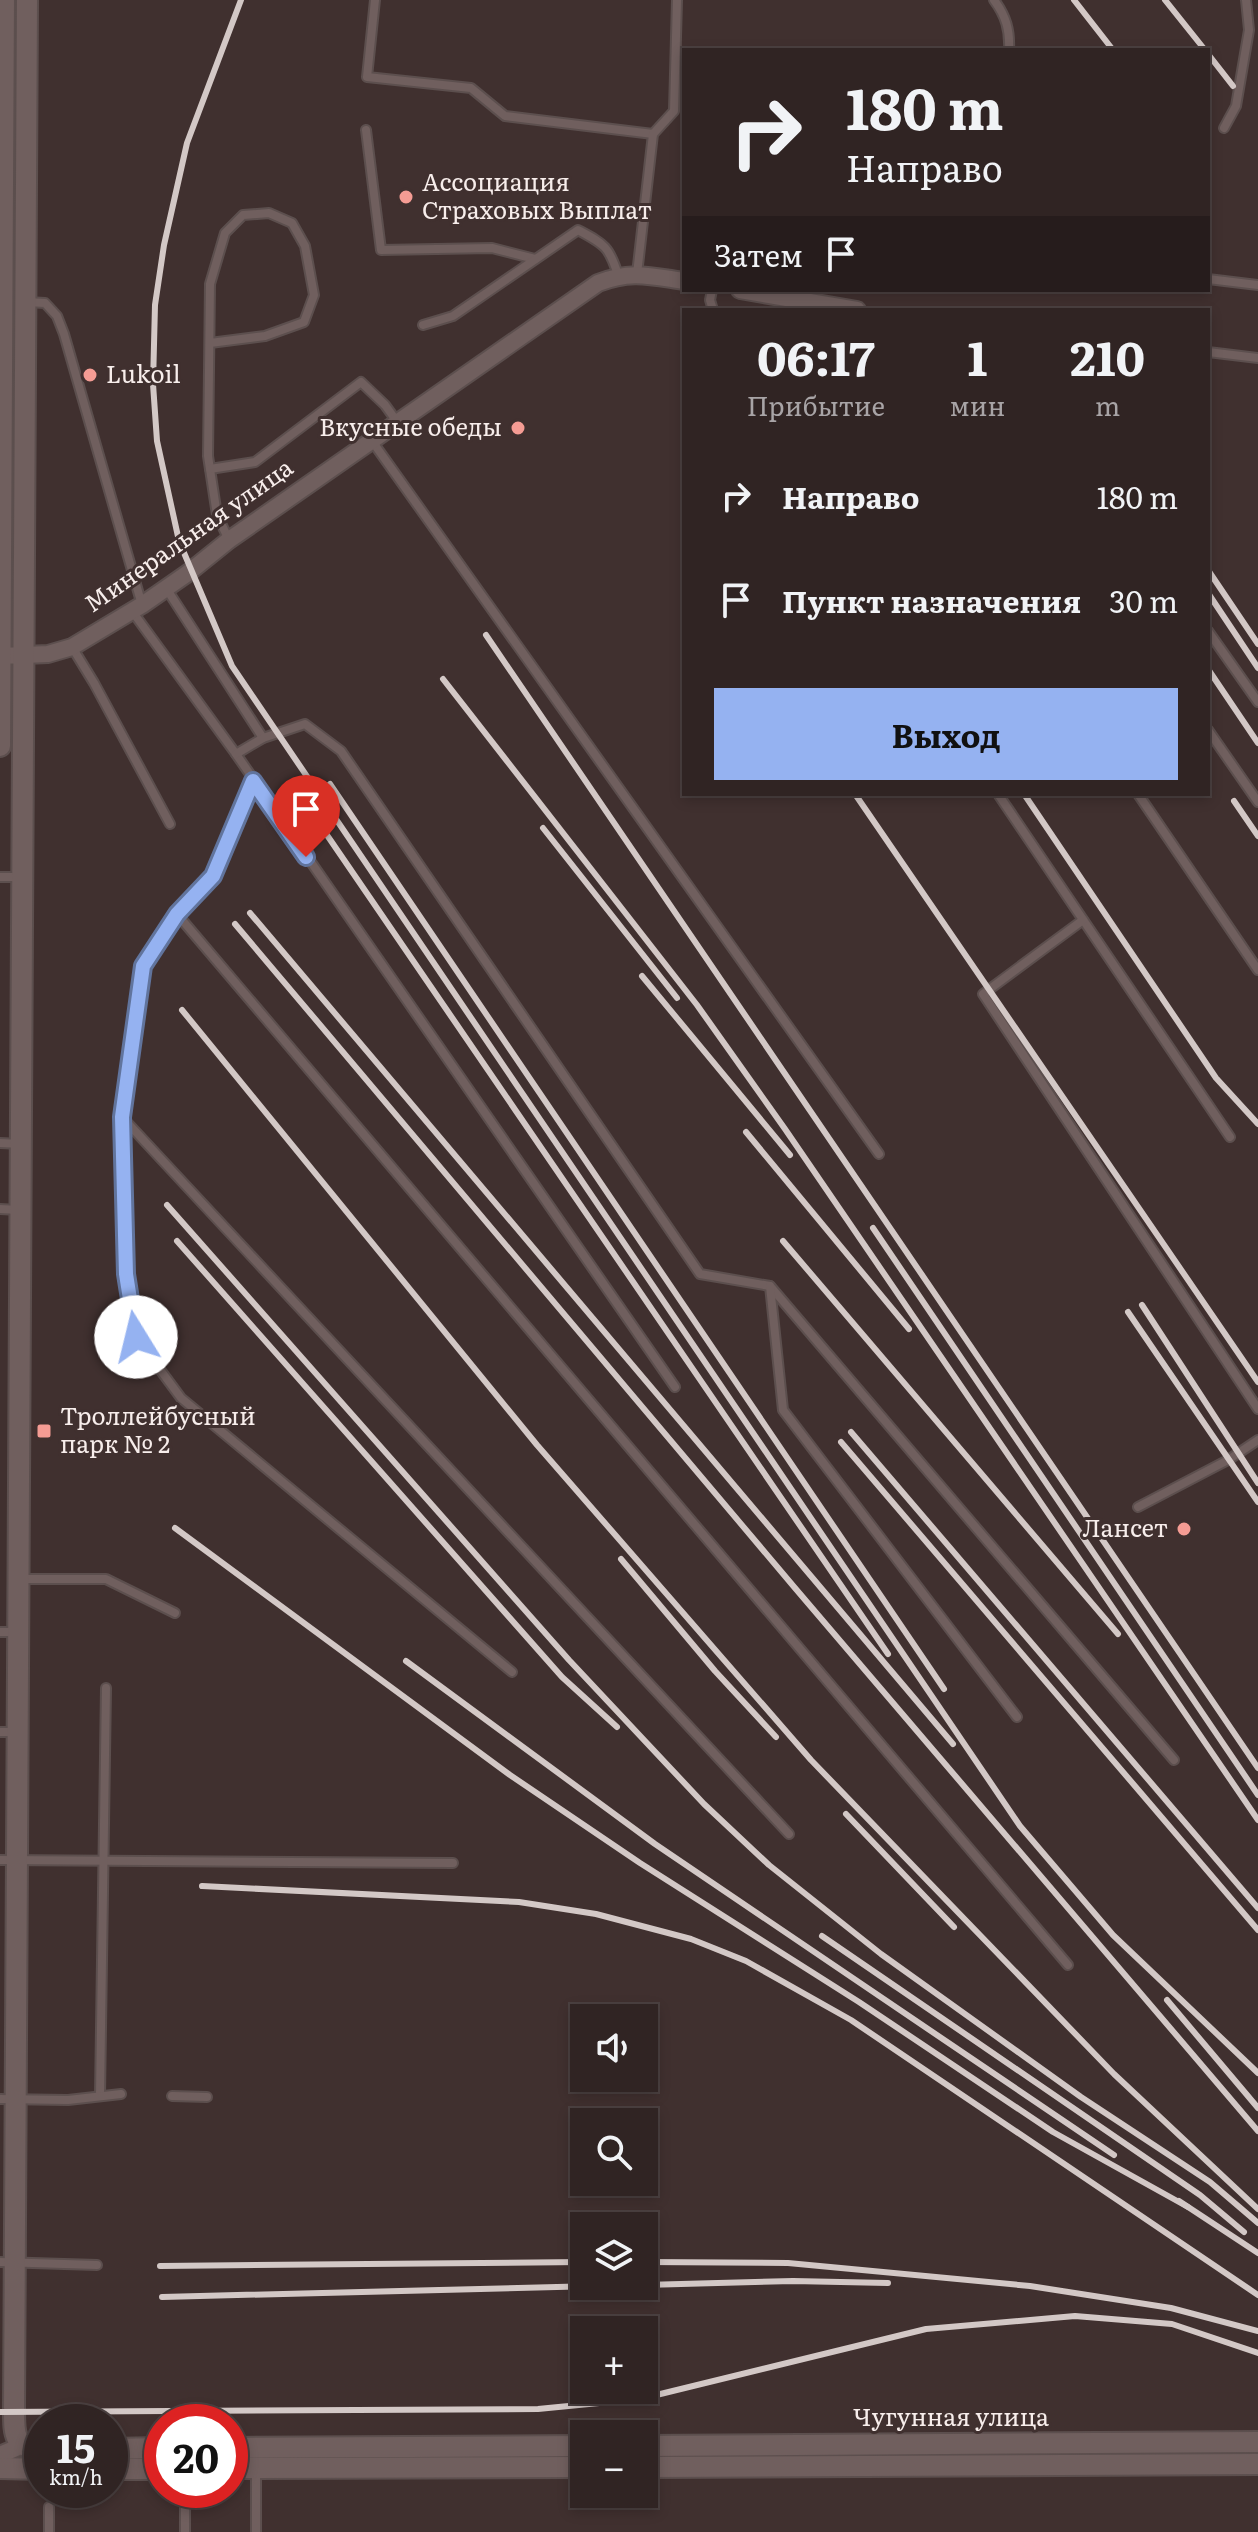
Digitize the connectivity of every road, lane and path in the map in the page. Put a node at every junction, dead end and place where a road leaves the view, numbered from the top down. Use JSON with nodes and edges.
{"nodes":[{"id":1,"x":4,"y":0,"type":"edge"},
{"id":2,"x":27,"y":0,"type":"edge"},
{"id":3,"x":375,"y":0,"type":"edge"},
{"id":4,"x":677,"y":0,"type":"edge"},
{"id":5,"x":994,"y":0,"type":"edge"},
{"id":6,"x":1246,"y":0,"type":"edge"},
{"id":7,"x":1009,"y":48,"type":"edge"},
{"id":8,"x":680,"y":66,"type":"edge"},
{"id":9,"x":1224,"y":128,"type":"dead end"},
{"id":10,"x":366,"y":130,"type":"dead end"},
{"id":11,"x":653,"y":134,"type":"junction"},
{"id":12,"x":535,"y":259,"type":"junction"},
{"id":13,"x":1,"y":273,"type":"edge"},
{"id":14,"x":27,"y":273,"type":"junction"},
{"id":15,"x":637,"y":274,"type":"junction"},
{"id":16,"x":618,"y":275,"type":"junction"},
{"id":17,"x":1210,"y":279,"type":"edge"},
{"id":18,"x":682,"y":281,"type":"edge"},
{"id":19,"x":1258,"y":285,"type":"edge"},
{"id":20,"x":751,"y":292,"type":"edge"},
{"id":21,"x":27,"y":302,"type":"junction"},
{"id":22,"x":841,"y":308,"type":"edge"},
{"id":23,"x":423,"y":325,"type":"dead end"},
{"id":24,"x":1,"y":326,"type":"edge"},
{"id":25,"x":210,"y":343,"type":"junction"},
{"id":26,"x":1210,"y":352,"type":"edge"},
{"id":27,"x":1258,"y":358,"type":"edge"},
{"id":28,"x":1,"y":422,"type":"edge"},
{"id":29,"x":26,"y":423,"type":"junction"},
{"id":30,"x":398,"y":423,"type":"junction"},
{"id":31,"x":372,"y":441,"type":"junction"},
{"id":32,"x":210,"y":469,"type":"junction"},
{"id":33,"x":229,"y":540,"type":"junction"},
{"id":34,"x":166,"y":588,"type":"junction"},
{"id":35,"x":137,"y":608,"type":"junction"},
{"id":36,"x":1210,"y":634,"type":"edge"},
{"id":37,"x":72,"y":647,"type":"junction"},
{"id":38,"x":24,"y":655,"type":"junction"},
{"id":39,"x":1,"y":656,"type":"edge"},
{"id":40,"x":1258,"y":702,"type":"edge"},
{"id":41,"x":1210,"y":733,"type":"edge"},
{"id":42,"x":263,"y":738,"type":"junction"},
{"id":43,"x":0,"y":746,"type":"edge"},
{"id":44,"x":236,"y":754,"type":"junction"},
{"id":45,"x":253,"y":781,"type":"junction"},
{"id":46,"x":999,"y":796,"type":"edge"},
{"id":47,"x":1139,"y":796,"type":"edge"},
{"id":48,"x":1258,"y":802,"type":"edge"},
{"id":49,"x":170,"y":824,"type":"dead end"},
{"id":50,"x":0,"y":877,"type":"edge"},
{"id":51,"x":23,"y":877,"type":"junction"},
{"id":52,"x":177,"y":914,"type":"junction"},
{"id":53,"x":1083,"y":920,"type":"junction"},
{"id":54,"x":1258,"y":970,"type":"edge"},
{"id":55,"x":122,"y":1117,"type":"junction"},
{"id":56,"x":1230,"y":1137,"type":"dead end"},
{"id":57,"x":0,"y":1143,"type":"edge"},
{"id":58,"x":22,"y":1144,"type":"junction"},
{"id":59,"x":879,"y":1154,"type":"dead end"},
{"id":60,"x":0,"y":1209,"type":"edge"},
{"id":61,"x":21,"y":1210,"type":"junction"},
{"id":62,"x":770,"y":1286,"type":"junction"},
{"id":63,"x":675,"y":1387,"type":"dead end"},
{"id":64,"x":1258,"y":1409,"type":"edge"},
{"id":65,"x":1258,"y":1440,"type":"edge"},
{"id":66,"x":1138,"y":1507,"type":"dead end"},
{"id":67,"x":19,"y":1579,"type":"junction"},
{"id":68,"x":175,"y":1613,"type":"dead end"},
{"id":69,"x":9,"y":1632,"type":"edge"},
{"id":70,"x":512,"y":1672,"type":"dead end"},
{"id":71,"x":106,"y":1688,"type":"dead end"},
{"id":72,"x":1017,"y":1717,"type":"dead end"},
{"id":73,"x":9,"y":1732,"type":"edge"},
{"id":74,"x":1174,"y":1760,"type":"dead end"},
{"id":75,"x":789,"y":1834,"type":"dead end"},
{"id":76,"x":9,"y":1860,"type":"edge"},
{"id":77,"x":105,"y":1862,"type":"junction"},
{"id":78,"x":453,"y":1863,"type":"dead end"},
{"id":79,"x":1068,"y":1965,"type":"dead end"},
{"id":80,"x":121,"y":2094,"type":"dead end"},
{"id":81,"x":100,"y":2096,"type":"junction"},
{"id":82,"x":172,"y":2096,"type":"dead end"},
{"id":83,"x":207,"y":2097,"type":"dead end"},
{"id":84,"x":8,"y":2099,"type":"edge"},
{"id":85,"x":7,"y":2262,"type":"edge"},
{"id":86,"x":97,"y":2265,"type":"dead end"},
{"id":87,"x":7,"y":2324,"type":"edge"},
{"id":88,"x":24,"y":2440,"type":"edge"},
{"id":89,"x":1258,"y":2442,"type":"edge"},
{"id":90,"x":658,"y":2446,"type":"edge"},
{"id":91,"x":570,"y":2447,"type":"edge"},
{"id":92,"x":24,"y":2449,"type":"edge"},
{"id":93,"x":0,"y":2455,"type":"edge"},
{"id":94,"x":248,"y":2455,"type":"edge"},
{"id":95,"x":256,"y":2458,"type":"junction"},
{"id":96,"x":248,"y":2461,"type":"edge"},
{"id":97,"x":1258,"y":2464,"type":"edge"},
{"id":98,"x":570,"y":2467,"type":"edge"},
{"id":99,"x":658,"y":2467,"type":"edge"},
{"id":100,"x":0,"y":2468,"type":"edge"},
{"id":101,"x":24,"y":2469,"type":"edge"},
{"id":102,"x":49,"y":2508,"type":"edge"},
{"id":103,"x":185,"y":2508,"type":"edge"},
{"id":104,"x":49,"y":2532,"type":"edge"},
{"id":105,"x":185,"y":2532,"type":"edge"},
{"id":106,"x":256,"y":2532,"type":"edge"}],
"edges":[{"from":1,"to":13,"type":"street"},
{"from":2,"to":14,"type":"street"},
{"from":3,"to":11,"type":"lane"},
{"from":4,"to":8,"type":"lane"},
{"from":5,"to":7,"type":"lane"},
{"from":6,"to":9,"type":"lane"},
{"from":8,"to":11,"type":"lane"},
{"from":10,"to":12,"type":"lane"},
{"from":11,"to":15,"type":"lane"},
{"from":12,"to":16,"type":"lane"},
{"from":12,"to":23,"type":"lane"},
{"from":13,"to":14,"type":"lane"},
{"from":13,"to":24,"type":"street"},
{"from":14,"to":21,"type":"street"},
{"from":15,"to":16,"type":"street","name":"Минеральная улица"},
{"from":15,"to":18,"type":"street","name":"Минеральная улица"},
{"from":16,"to":30,"type":"street","name":"Минеральная улица"},
{"from":17,"to":19,"type":"lane"},
{"from":20,"to":22,"type":"street"},
{"from":21,"to":29,"type":"street"},
{"from":21,"to":35,"type":"lane"},
{"from":24,"to":28,"type":"street"},
{"from":25,"to":25,"type":"lane"},
{"from":25,"to":32,"type":"lane"},
{"from":26,"to":27,"type":"lane"},
{"from":28,"to":29,"type":"street"},
{"from":28,"to":39,"type":"street"},
{"from":29,"to":38,"type":"street"},
{"from":30,"to":31,"type":"street","name":"Минеральная улица"},
{"from":30,"to":32,"type":"lane"},
{"from":31,"to":33,"type":"street","name":"Минеральная улица"},
{"from":31,"to":59,"type":"lane"},
{"from":32,"to":33,"type":"lane"},
{"from":33,"to":34,"type":"street","name":"Минеральная улица"},
{"from":34,"to":35,"type":"street","name":"Минеральная улица"},
{"from":34,"to":42,"type":"lane"},
{"from":35,"to":37,"type":"street","name":"Минеральная улица"},
{"from":35,"to":44,"type":"lane"},
{"from":36,"to":40,"type":"lane"},
{"from":37,"to":38,"type":"street","name":"Минеральная улица"},
{"from":37,"to":49,"type":"lane"},
{"from":38,"to":39,"type":"street","name":"Минеральная улица"},
{"from":38,"to":51,"type":"street"},
{"from":39,"to":43,"type":"street"},
{"from":41,"to":48,"type":"lane"},
{"from":42,"to":44,"type":"lane"},
{"from":42,"to":62,"type":"lane"},
{"from":44,"to":45,"type":"lane"},
{"from":45,"to":52,"type":"lane"},
{"from":45,"to":63,"type":"lane"},
{"from":46,"to":53,"type":"lane"},
{"from":47,"to":54,"type":"lane"},
{"from":50,"to":51,"type":"lane"},
{"from":51,"to":58,"type":"street"},
{"from":52,"to":55,"type":"lane"},
{"from":52,"to":79,"type":"lane"},
{"from":53,"to":56,"type":"lane"},
{"from":53,"to":64,"type":"lane"},
{"from":55,"to":70,"type":"lane"},
{"from":55,"to":75,"type":"lane"},
{"from":57,"to":58,"type":"lane"},
{"from":58,"to":61,"type":"street"},
{"from":60,"to":61,"type":"lane"},
{"from":61,"to":67,"type":"street"},
{"from":62,"to":72,"type":"lane"},
{"from":62,"to":74,"type":"lane"},
{"from":65,"to":66,"type":"lane"},
{"from":67,"to":68,"type":"lane"},
{"from":67,"to":69,"type":"street"},
{"from":69,"to":73,"type":"street"},
{"from":71,"to":77,"type":"lane"},
{"from":73,"to":76,"type":"street"},
{"from":76,"to":77,"type":"lane"},
{"from":76,"to":84,"type":"street"},
{"from":77,"to":78,"type":"lane"},
{"from":77,"to":81,"type":"lane"},
{"from":80,"to":81,"type":"lane"},
{"from":81,"to":84,"type":"lane"},
{"from":82,"to":83,"type":"lane"},
{"from":84,"to":85,"type":"street"},
{"from":85,"to":86,"type":"lane"},
{"from":85,"to":87,"type":"street"},
{"from":87,"to":88,"type":"street"},
{"from":89,"to":90,"type":"street","name":"Чугунная улица"},
{"from":91,"to":95,"type":"street"},
{"from":92,"to":93,"type":"street"},
{"from":94,"to":95,"type":"street"},
{"from":95,"to":96,"type":"street"},
{"from":95,"to":98,"type":"street"},
{"from":95,"to":106,"type":"lane"},
{"from":97,"to":99,"type":"street","name":"Чугунная улица"},
{"from":100,"to":101,"type":"street"},
{"from":102,"to":104,"type":"lane"},
{"from":103,"to":105,"type":"lane"}]}
